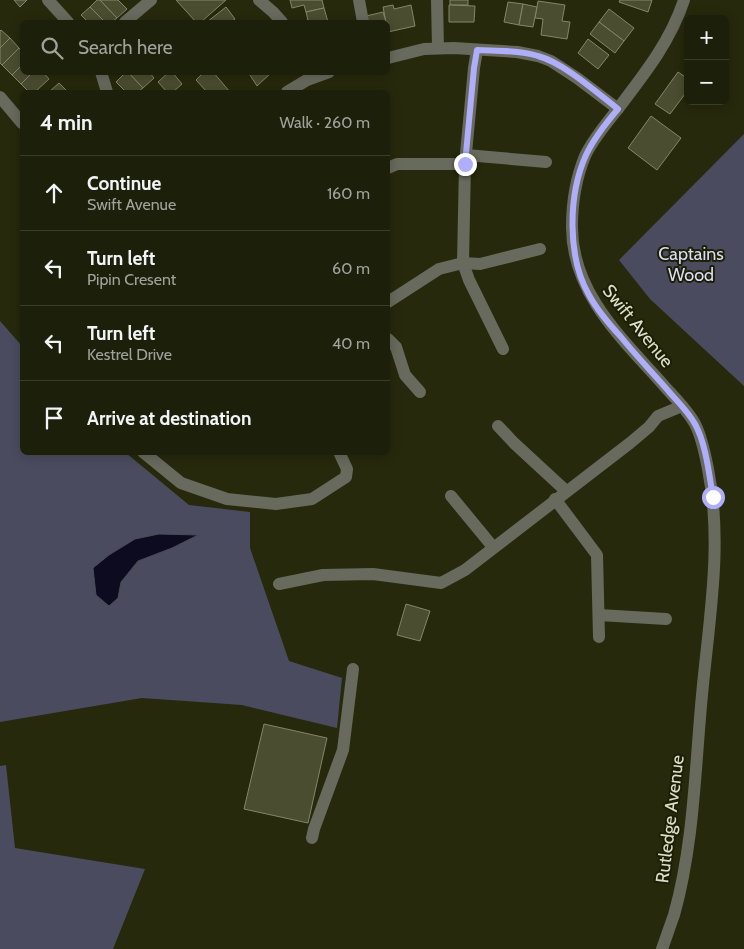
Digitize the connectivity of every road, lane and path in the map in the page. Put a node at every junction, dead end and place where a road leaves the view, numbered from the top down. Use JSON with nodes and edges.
{"nodes":[{"id":1,"x":48,"y":0,"type":"edge"},
{"id":2,"x":151,"y":0,"type":"edge"},
{"id":3,"x":259,"y":0,"type":"edge"},
{"id":4,"x":359,"y":0,"type":"edge"},
{"id":5,"x":437,"y":0,"type":"edge"},
{"id":6,"x":684,"y":0,"type":"edge"},
{"id":7,"x":66,"y":20,"type":"edge"},
{"id":8,"x":127,"y":20,"type":"edge"},
{"id":9,"x":280,"y":20,"type":"edge"},
{"id":10,"x":364,"y":20,"type":"edge"},
{"id":11,"x":438,"y":48,"type":"junction"},
{"id":12,"x":477,"y":50,"type":"junction"},
{"id":13,"x":390,"y":58,"type":"edge"},
{"id":14,"x":102,"y":75,"type":"edge"},
{"id":15,"x":305,"y":76,"type":"edge"},
{"id":16,"x":106,"y":90,"type":"edge"},
{"id":17,"x":289,"y":90,"type":"edge"},
{"id":18,"x":0,"y":97,"type":"edge"},
{"id":19,"x":618,"y":109,"type":"junction"},
{"id":20,"x":20,"y":121,"type":"edge"},
{"id":21,"x":465,"y":159,"type":"junction"},
{"id":22,"x":546,"y":162,"type":"dead end"},
{"id":23,"x":390,"y":167,"type":"edge"},
{"id":24,"x":540,"y":249,"type":"dead end"},
{"id":25,"x":463,"y":263,"type":"junction"},
{"id":26,"x":390,"y":301,"type":"edge"},
{"id":27,"x":390,"y":341,"type":"edge"},
{"id":28,"x":503,"y":349,"type":"dead end"},
{"id":29,"x":420,"y":392,"type":"dead end"},
{"id":30,"x":682,"y":406,"type":"junction"},
{"id":31,"x":498,"y":426,"type":"dead end"},
{"id":32,"x":147,"y":455,"type":"edge"},
{"id":33,"x":341,"y":455,"type":"edge"},
{"id":34,"x":566,"y":491,"type":"junction"},
{"id":35,"x":450,"y":496,"type":"dead end"},
{"id":36,"x":555,"y":499,"type":"junction"},
{"id":37,"x":493,"y":547,"type":"junction"},
{"id":38,"x":279,"y":584,"type":"dead end"},
{"id":39,"x":599,"y":615,"type":"junction"},
{"id":40,"x":666,"y":619,"type":"dead end"},
{"id":41,"x":599,"y":637,"type":"dead end"},
{"id":42,"x":353,"y":669,"type":"dead end"},
{"id":43,"x":702,"y":692,"type":"joint"},
{"id":44,"x":312,"y":838,"type":"dead end"},
{"id":45,"x":662,"y":949,"type":"edge"}],
"edges":[{"from":1,"to":7,"type":"street"},
{"from":2,"to":8,"type":"street"},
{"from":3,"to":9,"type":"street"},
{"from":4,"to":10,"type":"street"},
{"from":5,"to":11,"type":"street"},
{"from":6,"to":19,"type":"street","name":"Swift Avenue"},
{"from":11,"to":12,"type":"street"},
{"from":11,"to":13,"type":"street"},
{"from":12,"to":19,"type":"street"},
{"from":12,"to":21,"type":"street"},
{"from":14,"to":16,"type":"street"},
{"from":15,"to":17,"type":"street"},
{"from":18,"to":20,"type":"street"},
{"from":19,"to":30,"type":"street","name":"Swift Avenue"},
{"from":21,"to":22,"type":"street"},
{"from":21,"to":23,"type":"street"},
{"from":21,"to":25,"type":"street"},
{"from":24,"to":25,"type":"street"},
{"from":25,"to":26,"type":"street"},
{"from":25,"to":28,"type":"street"},
{"from":27,"to":29,"type":"street"},
{"from":30,"to":34,"type":"street"},
{"from":30,"to":43,"type":"street","name":"Swift Avenue"},
{"from":31,"to":34,"type":"street"},
{"from":32,"to":33,"type":"street"},
{"from":34,"to":36,"type":"street"},
{"from":35,"to":37,"type":"street"},
{"from":36,"to":37,"type":"street"},
{"from":36,"to":39,"type":"street"},
{"from":37,"to":38,"type":"street"},
{"from":39,"to":40,"type":"street"},
{"from":39,"to":41,"type":"street"},
{"from":42,"to":44,"type":"street"},
{"from":43,"to":45,"type":"street","name":"Rutledge Avenue"}]}
